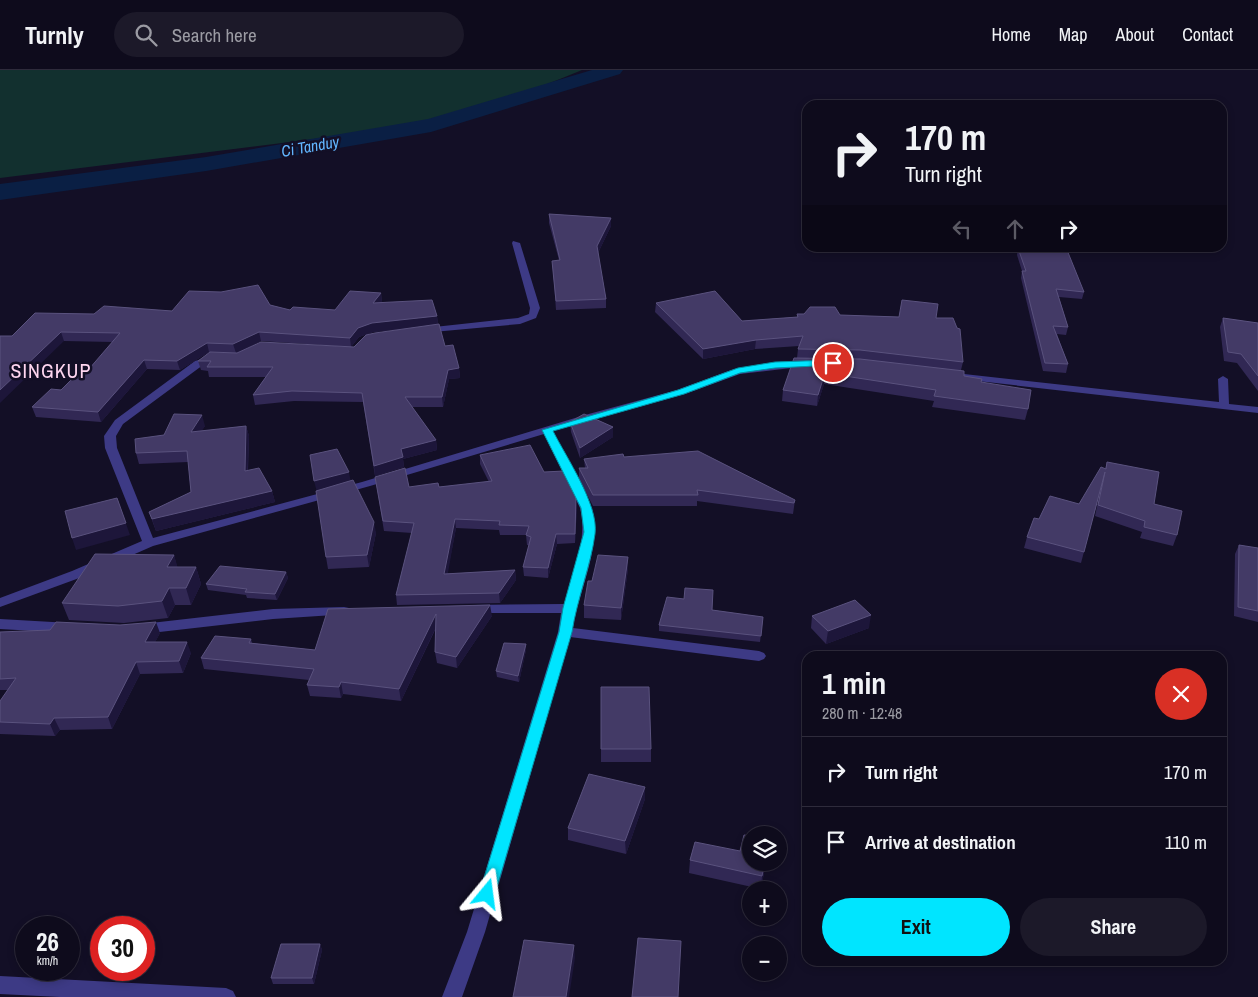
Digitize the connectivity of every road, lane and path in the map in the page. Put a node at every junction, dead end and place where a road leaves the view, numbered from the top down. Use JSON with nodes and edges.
{"nodes":[{"id":1,"x":516,"y":243,"type":"dead end"},
{"id":2,"x":413,"y":333,"type":"edge"},
{"id":3,"x":226,"y":359,"type":"edge"},
{"id":4,"x":818,"y":363,"type":"edge"},
{"id":5,"x":957,"y":376,"type":"edge"},
{"id":6,"x":1223,"y":379,"type":"dead end"},
{"id":7,"x":1224,"y":406,"type":"junction"},
{"id":8,"x":1258,"y":410,"type":"edge"},
{"id":9,"x":547,"y":430,"type":"junction"},
{"id":10,"x":149,"y":543,"type":"junction"},
{"id":11,"x":0,"y":603,"type":"edge"},
{"id":12,"x":569,"y":608,"type":"junction"},
{"id":13,"x":457,"y":610,"type":"edge"},
{"id":14,"x":358,"y":611,"type":"edge"},
{"id":15,"x":0,"y":624,"type":"edge"},
{"id":16,"x":84,"y":629,"type":"edge"},
{"id":17,"x":124,"y":630,"type":"edge"},
{"id":18,"x":565,"y":632,"type":"junction"},
{"id":19,"x":759,"y":656,"type":"dead end"},
{"id":20,"x":0,"y":985,"type":"edge"},
{"id":21,"x":226,"y":997,"type":"edge"},
{"id":22,"x":452,"y":997,"type":"edge"}],
"edges":[{"from":1,"to":2,"type":"street"},
{"from":3,"to":10,"type":"street"},
{"from":4,"to":9,"type":"street"},
{"from":5,"to":7,"type":"street"},
{"from":6,"to":7,"type":"street"},
{"from":7,"to":8,"type":"street"},
{"from":9,"to":10,"type":"street"},
{"from":9,"to":12,"type":"street"},
{"from":10,"to":11,"type":"street"},
{"from":12,"to":13,"type":"street"},
{"from":12,"to":18,"type":"street"},
{"from":14,"to":17,"type":"street"},
{"from":15,"to":16,"type":"street"},
{"from":18,"to":19,"type":"street"},
{"from":18,"to":22,"type":"street"},
{"from":20,"to":21,"type":"street"}]}
